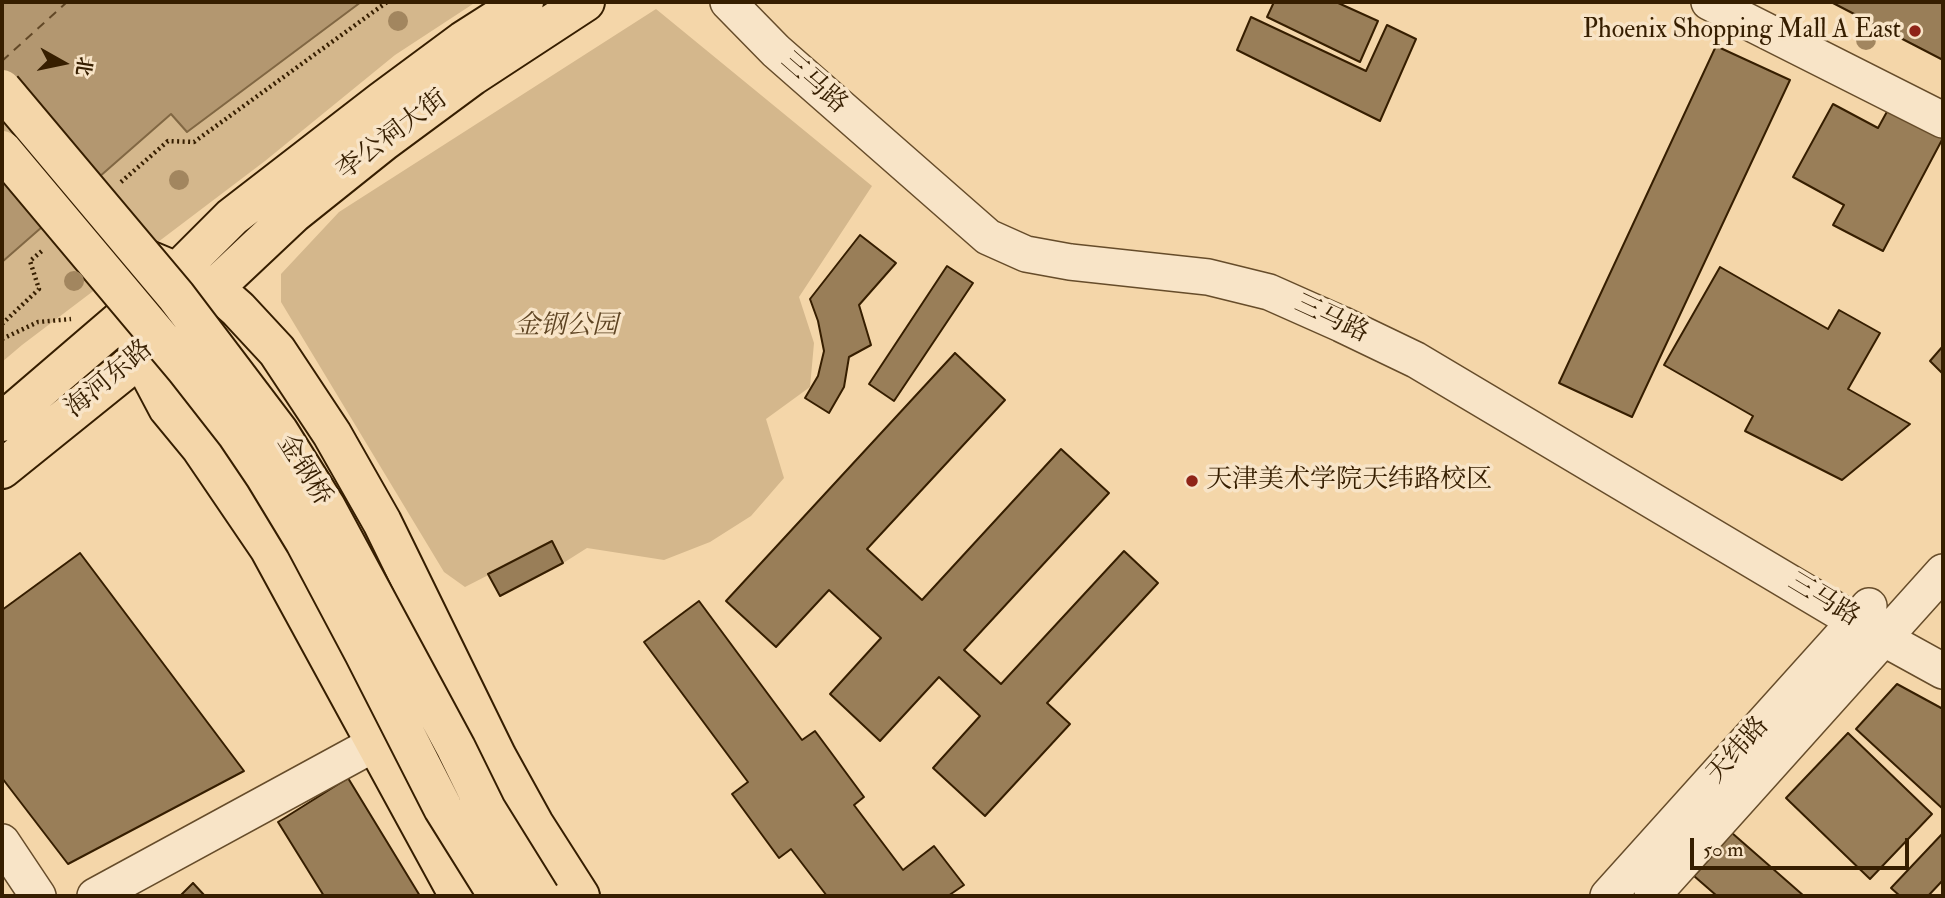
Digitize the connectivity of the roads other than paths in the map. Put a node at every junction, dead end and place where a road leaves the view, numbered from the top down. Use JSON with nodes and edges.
{"nodes":[{"id":1,"x":524,"y":2,"type":"edge"},
{"id":2,"x":585,"y":2,"type":"edge"},
{"id":3,"x":728,"y":2,"type":"edge"},
{"id":4,"x":755,"y":2,"type":"edge"},
{"id":5,"x":1709,"y":2,"type":"edge"},
{"id":6,"x":2,"y":89,"type":"edge"},
{"id":7,"x":1943,"y":120,"type":"edge"},
{"id":8,"x":2,"y":150,"type":"edge"},
{"id":9,"x":178,"y":271,"type":"junction"},
{"id":10,"x":214,"y":287,"type":"junction"},
{"id":11,"x":128,"y":314,"type":"junction"},
{"id":12,"x":141,"y":357,"type":"junction"},
{"id":13,"x":2,"y":422,"type":"edge"},
{"id":14,"x":2,"y":469,"type":"edge"},
{"id":15,"x":1943,"y":572,"type":"edge"},
{"id":16,"x":426,"y":612,"type":"junction"},
{"id":17,"x":1876,"y":622,"type":"junction"},
{"id":18,"x":1943,"y":648,"type":"edge"},
{"id":19,"x":1943,"y":671,"type":"edge"},
{"id":20,"x":339,"y":674,"type":"junction"},
{"id":21,"x":376,"y":743,"type":"junction"},
{"id":22,"x":534,"y":824,"type":"junction"},
{"id":23,"x":2,"y":842,"type":"edge"},
{"id":24,"x":455,"y":890,"type":"edge"},
{"id":25,"x":38,"y":896,"type":"edge"},
{"id":26,"x":95,"y":896,"type":"edge"},
{"id":27,"x":498,"y":896,"type":"edge"},
{"id":28,"x":540,"y":896,"type":"edge"},
{"id":29,"x":580,"y":896,"type":"edge"},
{"id":30,"x":1608,"y":896,"type":"edge"},
{"id":31,"x":1652,"y":896,"type":"edge"}],
"edges":[{"from":1,"to":9,"type":"main road","name":"李公祠大街"},
{"from":2,"to":10,"type":"main road","name":"李公祠大街"},
{"from":3,"to":17,"type":"street","name":"三马路"},
{"from":4,"to":17,"type":"street","name":"三马路"},
{"from":5,"to":7,"type":"street"},
{"from":6,"to":28,"type":"main road","name":"金钢桥","bridge":true},
{"from":8,"to":27,"type":"main road","name":"金钢桥","bridge":true},
{"from":9,"to":10,"type":"main road"},
{"from":9,"to":11,"type":"main road","name":"海河东路"},
{"from":9,"to":11,"type":"main road"},
{"from":10,"to":12,"type":"main road","name":"海河东路"},
{"from":10,"to":16,"type":"main road"},
{"from":11,"to":12,"type":"main road"},
{"from":11,"to":13,"type":"main road","name":"海河东路"},
{"from":12,"to":14,"type":"main road","name":"海河东路"},
{"from":12,"to":20,"type":"main road"},
{"from":15,"to":17,"type":"street"},
{"from":16,"to":20,"type":"main road"},
{"from":16,"to":22,"type":"main road"},
{"from":17,"to":18,"type":"street","name":"三马路"},
{"from":17,"to":19,"type":"street","name":"三马路"},
{"from":17,"to":30,"type":"street","name":"天纬路"},
{"from":17,"to":31,"type":"street","name":"天纬路"},
{"from":20,"to":21,"type":"main road"},
{"from":21,"to":24,"type":"main road"},
{"from":21,"to":26,"type":"street"},
{"from":22,"to":24,"type":"main road"},
{"from":22,"to":29,"type":"main road"},
{"from":23,"to":25,"type":"street"}]}
